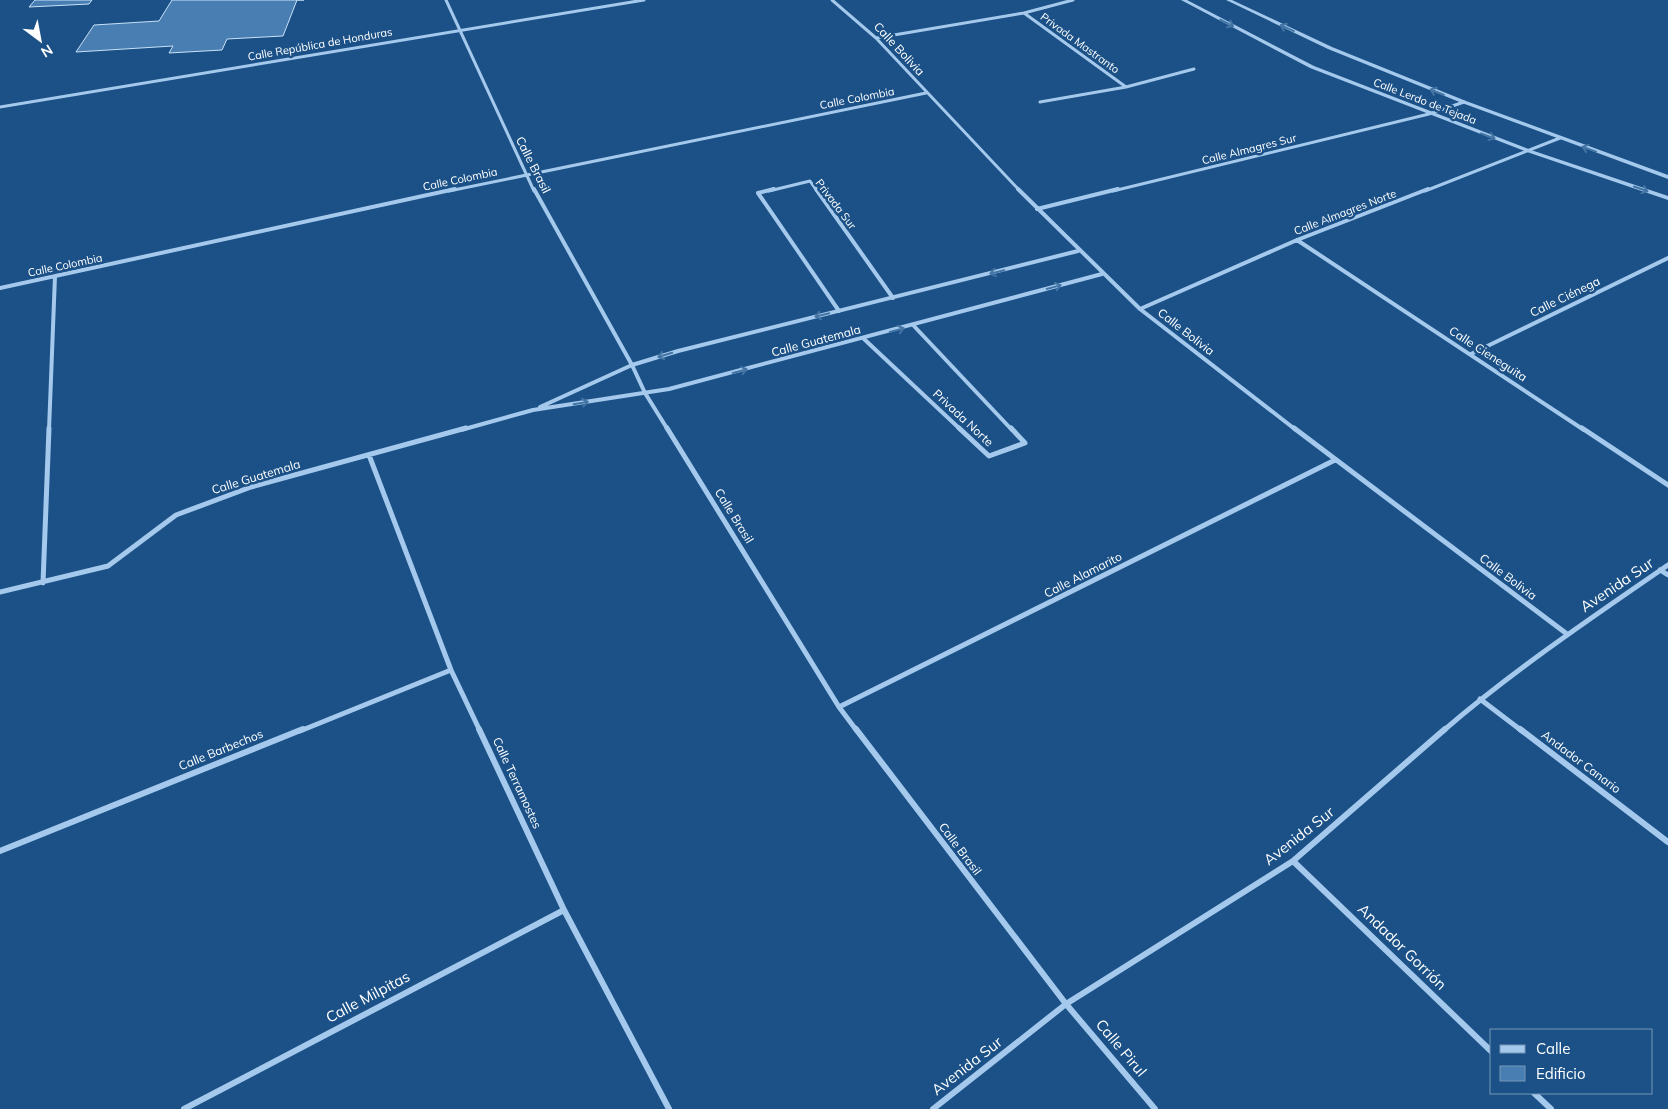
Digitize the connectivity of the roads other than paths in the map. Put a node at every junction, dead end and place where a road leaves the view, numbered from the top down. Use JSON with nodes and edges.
{"nodes":[{"id":1,"x":446,"y":0,"type":"edge"},
{"id":2,"x":644,"y":0,"type":"edge"},
{"id":3,"x":832,"y":0,"type":"edge"},
{"id":4,"x":1073,"y":0,"type":"edge"},
{"id":5,"x":1184,"y":0,"type":"edge"},
{"id":6,"x":1228,"y":0,"type":"edge"},
{"id":7,"x":1024,"y":13,"type":"junction"},
{"id":8,"x":458,"y":29,"type":"junction"},
{"id":9,"x":876,"y":38,"type":"junction"},
{"id":10,"x":1194,"y":69,"type":"dead end"},
{"id":11,"x":1126,"y":87,"type":"junction"},
{"id":12,"x":926,"y":93,"type":"junction"},
{"id":13,"x":1040,"y":102,"type":"dead end"},
{"id":14,"x":1464,"y":102,"type":"junction"},
{"id":15,"x":0,"y":107,"type":"edge"},
{"id":16,"x":1429,"y":114,"type":"junction"},
{"id":17,"x":1560,"y":138,"type":"junction"},
{"id":18,"x":1529,"y":151,"type":"junction"},
{"id":19,"x":525,"y":174,"type":"junction"},
{"id":20,"x":1668,"y":177,"type":"edge"},
{"id":21,"x":1668,"y":198,"type":"edge"},
{"id":22,"x":1037,"y":209,"type":"junction"},
{"id":23,"x":1297,"y":240,"type":"junction"},
{"id":24,"x":1078,"y":251,"type":"junction"},
{"id":25,"x":1668,"y":258,"type":"edge"},
{"id":26,"x":1102,"y":274,"type":"junction"},
{"id":27,"x":56,"y":276,"type":"junction"},
{"id":28,"x":0,"y":288,"type":"edge"},
{"id":29,"x":893,"y":298,"type":"junction"},
{"id":30,"x":1140,"y":309,"type":"junction"},
{"id":31,"x":839,"y":311,"type":"junction"},
{"id":32,"x":913,"y":325,"type":"junction"},
{"id":33,"x":864,"y":339,"type":"junction"},
{"id":34,"x":1470,"y":354,"type":"junction"},
{"id":35,"x":632,"y":365,"type":"junction"},
{"id":36,"x":645,"y":393,"type":"junction"},
{"id":37,"x":533,"y":410,"type":"junction"},
{"id":38,"x":369,"y":455,"type":"junction"},
{"id":39,"x":1335,"y":460,"type":"junction"},
{"id":40,"x":1668,"y":486,"type":"edge"},
{"id":41,"x":1668,"y":565,"type":"edge"},
{"id":42,"x":1660,"y":570,"type":"junction"},
{"id":43,"x":1668,"y":575,"type":"edge"},
{"id":44,"x":43,"y":583,"type":"junction"},
{"id":45,"x":0,"y":592,"type":"edge"},
{"id":46,"x":1567,"y":634,"type":"junction"},
{"id":47,"x":451,"y":670,"type":"junction"},
{"id":48,"x":1480,"y":699,"type":"junction"},
{"id":49,"x":840,"y":707,"type":"junction"},
{"id":50,"x":1668,"y":842,"type":"edge"},
{"id":51,"x":0,"y":851,"type":"edge"},
{"id":52,"x":1293,"y":861,"type":"junction"},
{"id":53,"x":564,"y":910,"type":"junction"},
{"id":54,"x":1066,"y":1004,"type":"junction"},
{"id":55,"x":1490,"y":1050,"type":"edge"},
{"id":56,"x":1535,"y":1094,"type":"edge"},
{"id":57,"x":184,"y":1109,"type":"edge"},
{"id":58,"x":669,"y":1109,"type":"edge"},
{"id":59,"x":933,"y":1109,"type":"edge"},
{"id":60,"x":1155,"y":1109,"type":"edge"},
{"id":61,"x":1551,"y":1109,"type":"edge"}],
"edges":[{"from":1,"to":8,"type":"street","name":"Calle Brasil"},
{"from":2,"to":8,"type":"street","name":"Calle República de Honduras"},
{"from":3,"to":9,"type":"street","name":"Calle Bolivia"},
{"from":4,"to":7,"type":"street"},
{"from":5,"to":16,"type":"street","name":"Calle Lerdo de Tejada","one_way":true},
{"from":14,"to":6,"type":"street","name":"Calle Lerdo de Tejada","one_way":true},
{"from":7,"to":9,"type":"street"},
{"from":7,"to":11,"type":"street","name":"Privada Mastranto"},
{"from":8,"to":15,"type":"street","name":"Calle República de Honduras"},
{"from":8,"to":19,"type":"street","name":"Calle Brasil"},
{"from":9,"to":12,"type":"street","name":"Calle Bolivia"},
{"from":10,"to":11,"type":"street","name":"Privada Mastranto"},
{"from":11,"to":13,"type":"street","name":"Privada Mastranto"},
{"from":12,"to":19,"type":"street","name":"Calle Colombia"},
{"from":12,"to":22,"type":"street","name":"Calle Bolivia"},
{"from":14,"to":16,"type":"street","name":"Calle Almagres Sur"},
{"from":14,"to":17,"type":"street","name":"Calle Lerdo de Tejada"},
{"from":16,"to":18,"type":"street","name":"Calle Lerdo de Tejada","one_way":true},
{"from":16,"to":22,"type":"street","name":"Calle Almagres Sur"},
{"from":17,"to":18,"type":"street","name":"Calle Almagres Norte"},
{"from":20,"to":17,"type":"street","name":"Calle Lerdo de Tejada","one_way":true},
{"from":18,"to":21,"type":"street","name":"Calle Lerdo de Tejada","one_way":true},
{"from":18,"to":23,"type":"street","name":"Calle Almagres Norte"},
{"from":19,"to":27,"type":"street","name":"Calle Colombia"},
{"from":19,"to":35,"type":"street","name":"Calle Brasil"},
{"from":22,"to":24,"type":"street","name":"Calle Bolivia"},
{"from":23,"to":30,"type":"street","name":"Calle Almagres Norte"},
{"from":23,"to":34,"type":"street","name":"Calle Cieneguita"},
{"from":24,"to":26,"type":"street","name":"Calle Bolivia"},
{"from":24,"to":29,"type":"street","name":"Calle Guatemala","one_way":true},
{"from":25,"to":34,"type":"street","name":"Calle Ciénega"},
{"from":26,"to":30,"type":"street","name":"Calle Bolivia"},
{"from":32,"to":26,"type":"street","name":"Calle Guatemala","one_way":true},
{"from":27,"to":28,"type":"street","name":"Calle Colombia"},
{"from":27,"to":44,"type":"street"},
{"from":29,"to":31,"type":"street","name":"Calle Guatemala"},
{"from":29,"to":31,"type":"street","name":"Privada Sur"},
{"from":30,"to":39,"type":"street","name":"Calle Bolivia"},
{"from":31,"to":35,"type":"street","name":"Calle Guatemala","one_way":true},
{"from":33,"to":32,"type":"street","name":"Calle Guatemala","one_way":true},
{"from":32,"to":33,"type":"street","name":"Privada Norte"},
{"from":36,"to":33,"type":"street","name":"Calle Guatemala","one_way":true},
{"from":34,"to":40,"type":"street","name":"Calle Cieneguita"},
{"from":35,"to":36,"type":"street","name":"Calle Brasil"},
{"from":35,"to":37,"type":"street","name":"Calle Guatemala"},
{"from":37,"to":36,"type":"street","name":"Calle Guatemala","one_way":true},
{"from":36,"to":49,"type":"street","name":"Calle Brasil"},
{"from":37,"to":38,"type":"street","name":"Calle Guatemala"},
{"from":38,"to":44,"type":"street","name":"Calle Guatemala"},
{"from":38,"to":47,"type":"street","name":"Calle Terramostes"},
{"from":39,"to":46,"type":"street","name":"Calle Bolivia"},
{"from":39,"to":49,"type":"street","name":"Calle Alamarito"},
{"from":41,"to":42,"type":"street","name":"Avenida Sur"},
{"from":42,"to":43,"type":"street"},
{"from":42,"to":46,"type":"street","name":"Avenida Sur"},
{"from":44,"to":45,"type":"street","name":"Calle Guatemala"},
{"from":46,"to":48,"type":"street","name":"Avenida Sur"},
{"from":47,"to":51,"type":"street","name":"Calle Barbechos"},
{"from":47,"to":53,"type":"street","name":"Calle Terramostes"},
{"from":48,"to":50,"type":"street","name":"Andador Canario"},
{"from":48,"to":52,"type":"street","name":"Avenida Sur"},
{"from":49,"to":54,"type":"street","name":"Calle Brasil"},
{"from":52,"to":54,"type":"street","name":"Avenida Sur"},
{"from":52,"to":55,"type":"street","name":"Andador Gorrión"},
{"from":53,"to":57,"type":"street","name":"Calle Milpitas"},
{"from":53,"to":58,"type":"street","name":"Calle Terramostes"},
{"from":54,"to":59,"type":"street","name":"Avenida Sur"},
{"from":54,"to":60,"type":"street","name":"Calle Pirul"},
{"from":56,"to":61,"type":"street"}]}
